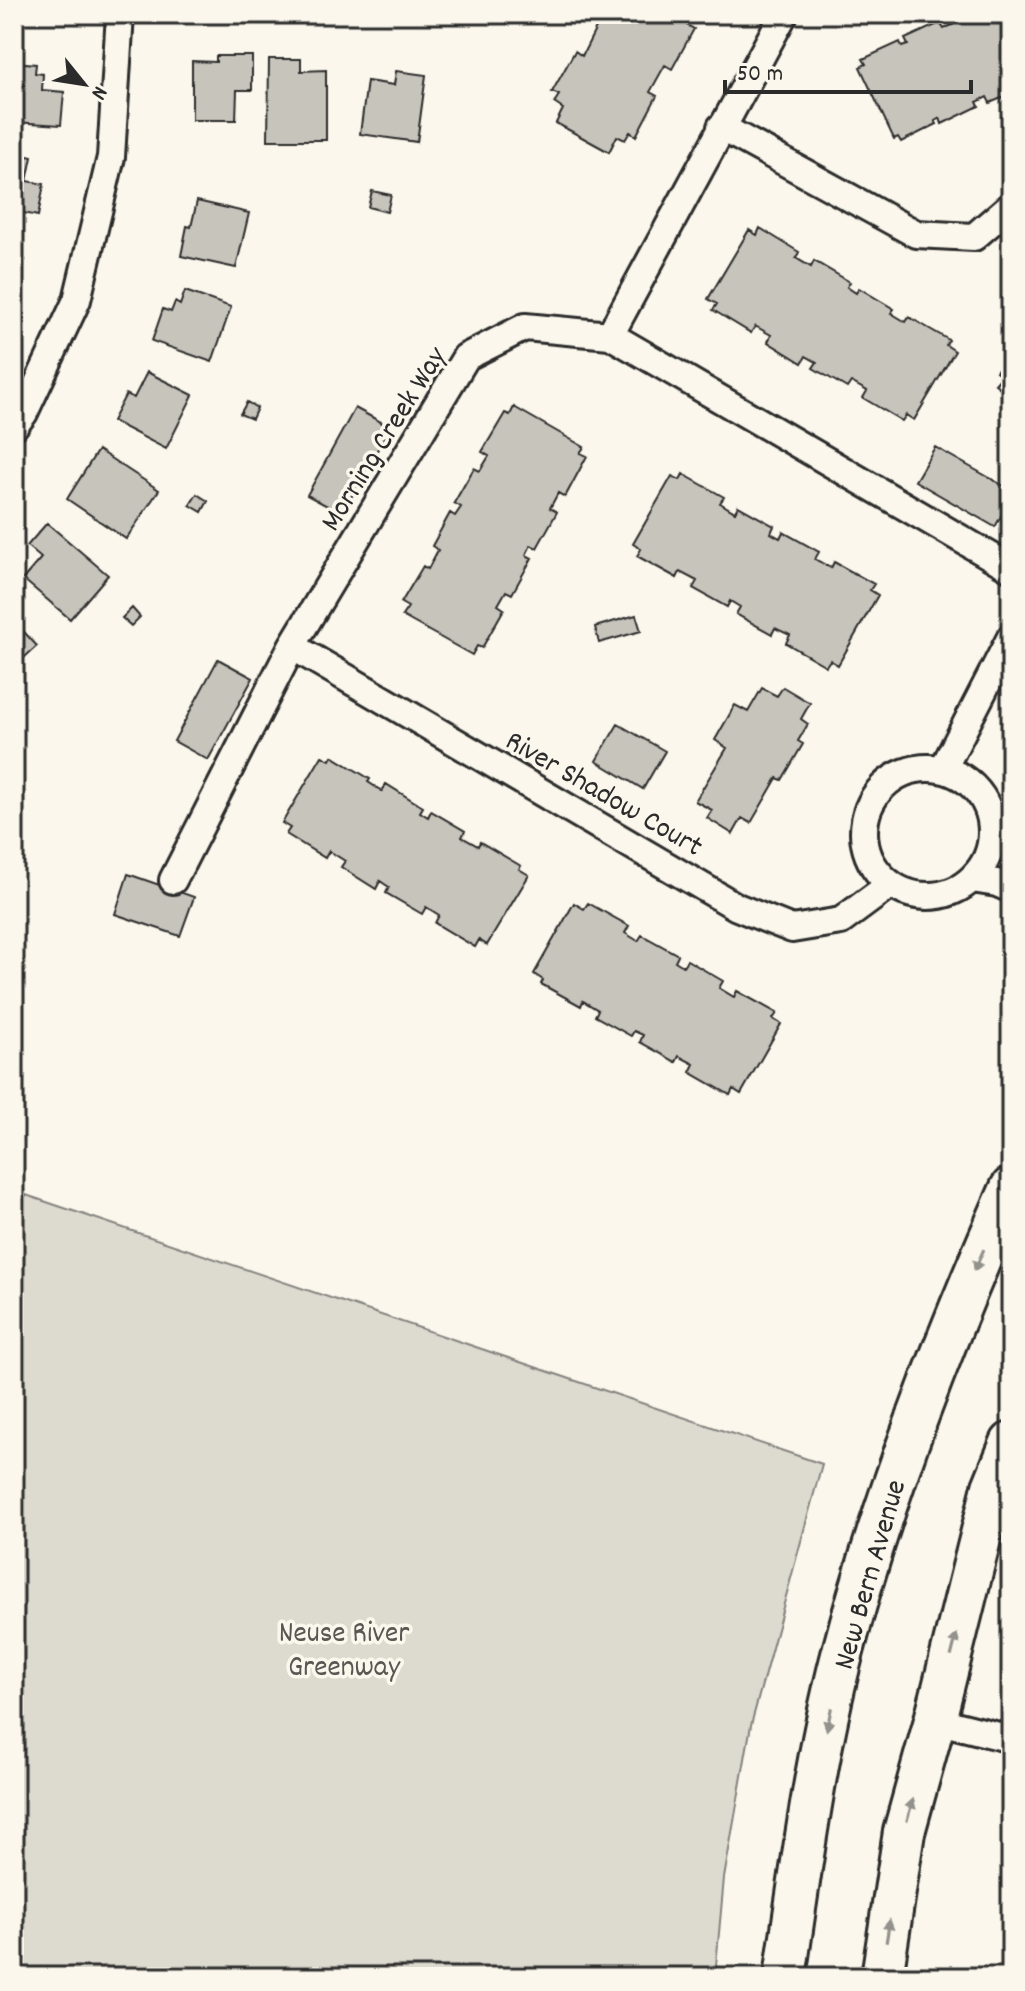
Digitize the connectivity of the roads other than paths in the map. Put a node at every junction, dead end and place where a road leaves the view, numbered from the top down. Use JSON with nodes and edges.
{"nodes":[{"id":1,"x":120,"y":14,"type":"edge"},
{"id":2,"x":784,"y":14,"type":"edge"},
{"id":3,"x":721,"y":127,"type":"junction"},
{"id":4,"x":1011,"y":205,"type":"edge"},
{"id":5,"x":610,"y":335,"type":"junction"},
{"id":6,"x":14,"y":426,"type":"edge"},
{"id":7,"x":1011,"y":568,"type":"edge"},
{"id":8,"x":1011,"y":637,"type":"edge"},
{"id":9,"x":292,"y":646,"type":"junction"},
{"id":10,"x":943,"y":769,"type":"junction"},
{"id":11,"x":1001,"y":824,"type":"edge"},
{"id":12,"x":972,"y":879,"type":"junction"},
{"id":13,"x":173,"y":880,"type":"dead end"},
{"id":14,"x":891,"y":884,"type":"junction"},
{"id":15,"x":1011,"y":889,"type":"edge"},
{"id":16,"x":1011,"y":1188,"type":"edge"},
{"id":17,"x":1011,"y":1443,"type":"edge"},
{"id":18,"x":935,"y":1720,"type":"junction"},
{"id":19,"x":1011,"y":1739,"type":"edge"},
{"id":20,"x":785,"y":1977,"type":"edge"},
{"id":21,"x":882,"y":1977,"type":"edge"}],
"edges":[{"from":1,"to":6,"type":"street"},
{"from":2,"to":3,"type":"street"},
{"from":3,"to":4,"type":"street"},
{"from":3,"to":5,"type":"street"},
{"from":5,"to":7,"type":"street","name":"Morning Creek Way"},
{"from":5,"to":9,"type":"street","name":"Morning Creek Way"},
{"from":8,"to":10,"type":"street"},
{"from":9,"to":13,"type":"street","name":"Morning Creek Way"},
{"from":9,"to":14,"type":"street","name":"River Shadow Court"},
{"from":10,"to":11,"type":"street"},
{"from":10,"to":14,"type":"street"},
{"from":11,"to":12,"type":"street"},
{"from":12,"to":14,"type":"street"},
{"from":12,"to":15,"type":"street"},
{"from":16,"to":20,"type":"main road","name":"New Bern Avenue","one_way":true},
{"from":18,"to":17,"type":"main road","one_way":true},
{"from":18,"to":19,"type":"street"},
{"from":21,"to":18,"type":"main road","one_way":true}]}
